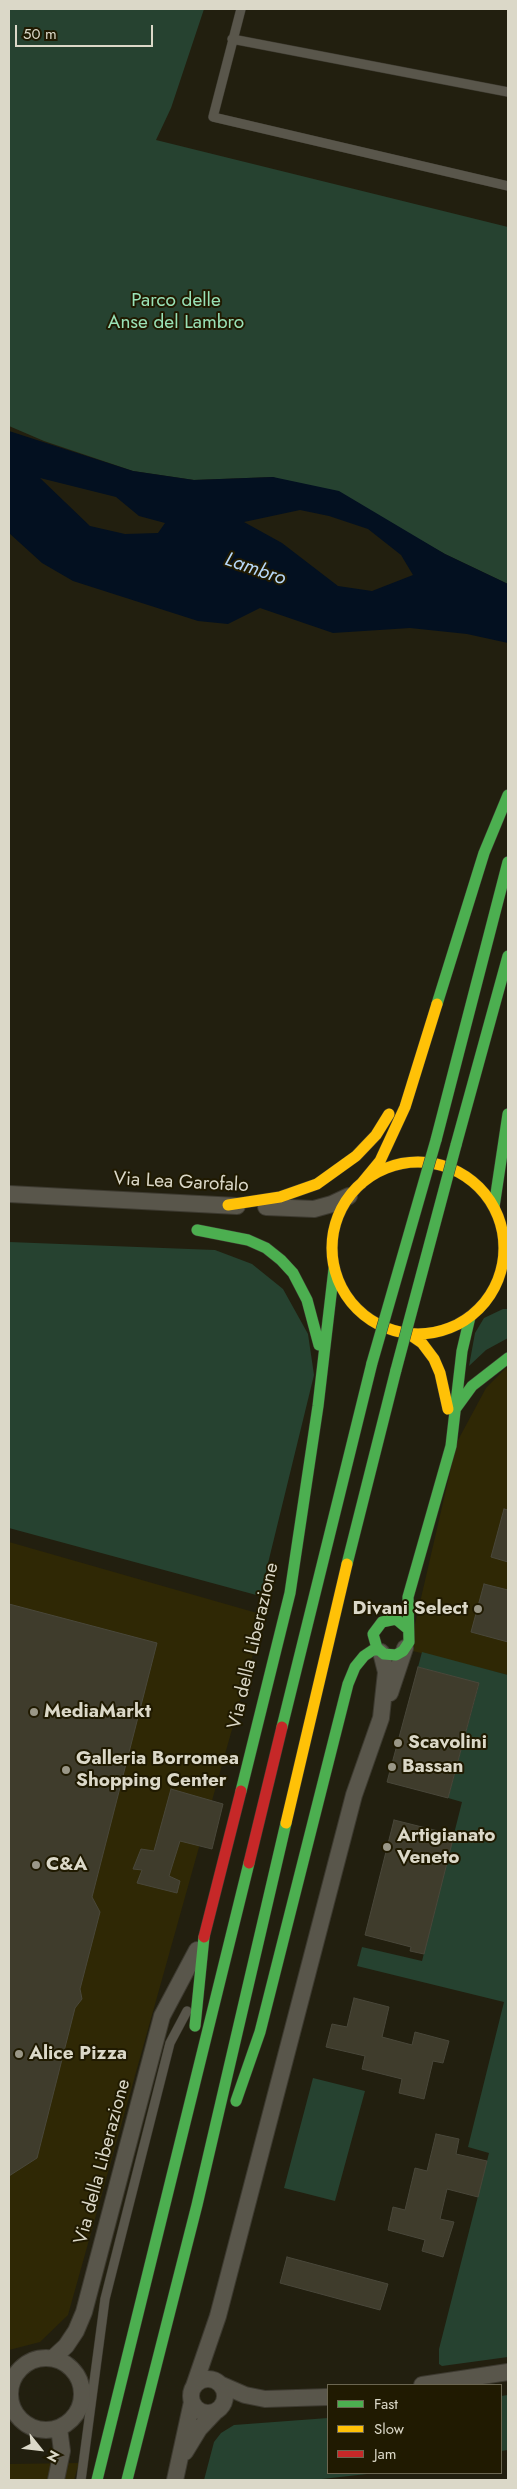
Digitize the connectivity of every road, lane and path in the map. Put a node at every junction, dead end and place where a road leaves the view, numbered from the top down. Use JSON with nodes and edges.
{"nodes":[{"id":1,"x":240,"y":9,"type":"edge"},
{"id":2,"x":232,"y":39,"type":"junction"},
{"id":3,"x":508,"y":92,"type":"edge"},
{"id":4,"x":508,"y":186,"type":"edge"},
{"id":5,"x":508,"y":795,"type":"edge"},
{"id":6,"x":508,"y":862,"type":"edge"},
{"id":7,"x":508,"y":956,"type":"edge"},
{"id":8,"x":440,"y":999,"type":"junction"},
{"id":9,"x":508,"y":1114,"type":"edge"},
{"id":10,"x":361,"y":1184,"type":"junction"},
{"id":11,"x":9,"y":1194,"type":"edge"},
{"id":12,"x":349,"y":1196,"type":"junction"},
{"id":13,"x":228,"y":1205,"type":"junction"},
{"id":14,"x":494,"y":1207,"type":"junction"},
{"id":15,"x":500,"y":1220,"type":"junction"},
{"id":16,"x":508,"y":1229,"type":"edge"},
{"id":17,"x":197,"y":1230,"type":"dead end"},
{"id":18,"x":334,"y":1270,"type":"junction"},
{"id":19,"x":503,"y":1296,"type":"dead end"},
{"id":20,"x":480,"y":1308,"type":"junction"},
{"id":21,"x":470,"y":1316,"type":"junction"},
{"id":22,"x":409,"y":1334,"type":"junction"},
{"id":23,"x":508,"y":1358,"type":"edge"},
{"id":24,"x":323,"y":1363,"type":"junction"},
{"id":25,"x":456,"y":1408,"type":"junction"},
{"id":26,"x":452,"y":1433,"type":"junction"},
{"id":27,"x":415,"y":1567,"type":"junction"},
{"id":28,"x":382,"y":1622,"type":"junction"},
{"id":29,"x":408,"y":1629,"type":"junction"},
{"id":30,"x":405,"y":1648,"type":"junction"},
{"id":31,"x":380,"y":1651,"type":"junction"},
{"id":32,"x":381,"y":1718,"type":"junction"},
{"id":33,"x":204,"y":1937,"type":"junction"},
{"id":34,"x":198,"y":1990,"type":"junction"},
{"id":35,"x":188,"y":2110,"type":"junction"},
{"id":36,"x":196,"y":2205,"type":"junction"},
{"id":37,"x":218,"y":2316,"type":"junction"},
{"id":38,"x":53,"y":2358,"type":"junction"},
{"id":39,"x":508,"y":2372,"type":"edge"},
{"id":40,"x":11,"y":2378,"type":"edge"},
{"id":41,"x":220,"y":2383,"type":"junction"},
{"id":42,"x":429,"y":2384,"type":"edge"},
{"id":43,"x":194,"y":2386,"type":"junction"},
{"id":44,"x":327,"y":2397,"type":"edge"},
{"id":45,"x":278,"y":2400,"type":"junction"},
{"id":46,"x":192,"y":2402,"type":"junction"},
{"id":47,"x":218,"y":2410,"type":"junction"},
{"id":48,"x":11,"y":2411,"type":"edge"},
{"id":49,"x":59,"y":2428,"type":"junction"},
{"id":50,"x":176,"y":2475,"type":"edge"},
{"id":51,"x":56,"y":2480,"type":"edge"},
{"id":52,"x":82,"y":2480,"type":"edge"},
{"id":53,"x":97,"y":2480,"type":"edge"},
{"id":54,"x":127,"y":2480,"type":"edge"}],
"edges":[{"from":1,"to":2,"type":"lane"},
{"from":2,"to":3,"type":"lane"},
{"from":2,"to":4,"type":"lane"},
{"from":5,"to":8,"type":"main road"},
{"from":6,"to":35,"type":"main road","bridge":true},
{"from":7,"to":36,"type":"main road","bridge":true},
{"from":8,"to":10,"type":"main road"},
{"from":8,"to":13,"type":"main road"},
{"from":9,"to":14,"type":"main road"},
{"from":10,"to":12,"type":"main road"},
{"from":10,"to":14,"type":"main road"},
{"from":11,"to":13,"type":"street","name":"Via Lea Garofalo"},
{"from":12,"to":13,"type":"street","name":"Via Lea Garofalo"},
{"from":12,"to":18,"type":"main road"},
{"from":14,"to":15,"type":"main road"},
{"from":15,"to":16,"type":"main road"},
{"from":15,"to":20,"type":"main road"},
{"from":17,"to":24,"type":"main road"},
{"from":18,"to":22,"type":"main road"},
{"from":18,"to":24,"type":"main road","name":"Via della Liberazione"},
{"from":19,"to":20,"type":"main road"},
{"from":20,"to":21,"type":"main road"},
{"from":21,"to":22,"type":"main road"},
{"from":21,"to":25,"type":"main road"},
{"from":22,"to":26,"type":"main road"},
{"from":23,"to":25,"type":"main road"},
{"from":24,"to":33,"type":"main road","name":"Via della Liberazione"},
{"from":25,"to":26,"type":"main road"},
{"from":26,"to":27,"type":"main road"},
{"from":27,"to":28,"type":"main road"},
{"from":27,"to":29,"type":"main road"},
{"from":28,"to":29,"type":"main road"},
{"from":28,"to":31,"type":"main road"},
{"from":29,"to":30,"type":"main road"},
{"from":30,"to":31,"type":"main road"},
{"from":30,"to":32,"type":"street"},
{"from":31,"to":32,"type":"street"},
{"from":31,"to":36,"type":"main road"},
{"from":32,"to":37,"type":"street"},
{"from":33,"to":34,"type":"main road"},
{"from":33,"to":38,"type":"street","name":"Via della Liberazione"},
{"from":34,"to":35,"type":"main road"},
{"from":34,"to":52,"type":"lane"},
{"from":35,"to":53,"type":"main road"},
{"from":36,"to":54,"type":"main road"},
{"from":37,"to":41,"type":"street"},
{"from":37,"to":43,"type":"street"},
{"from":38,"to":40,"type":"street"},
{"from":38,"to":49,"type":"street"},
{"from":39,"to":42,"type":"street"},
{"from":40,"to":48,"type":"street"},
{"from":41,"to":43,"type":"street"},
{"from":41,"to":45,"type":"street"},
{"from":41,"to":47,"type":"street"},
{"from":43,"to":46,"type":"street"},
{"from":44,"to":45,"type":"street"},
{"from":45,"to":47,"type":"street"},
{"from":46,"to":47,"type":"street"},
{"from":46,"to":50,"type":"street"},
{"from":47,"to":50,"type":"street"},
{"from":48,"to":49,"type":"street"},
{"from":49,"to":51,"type":"street"}]}
